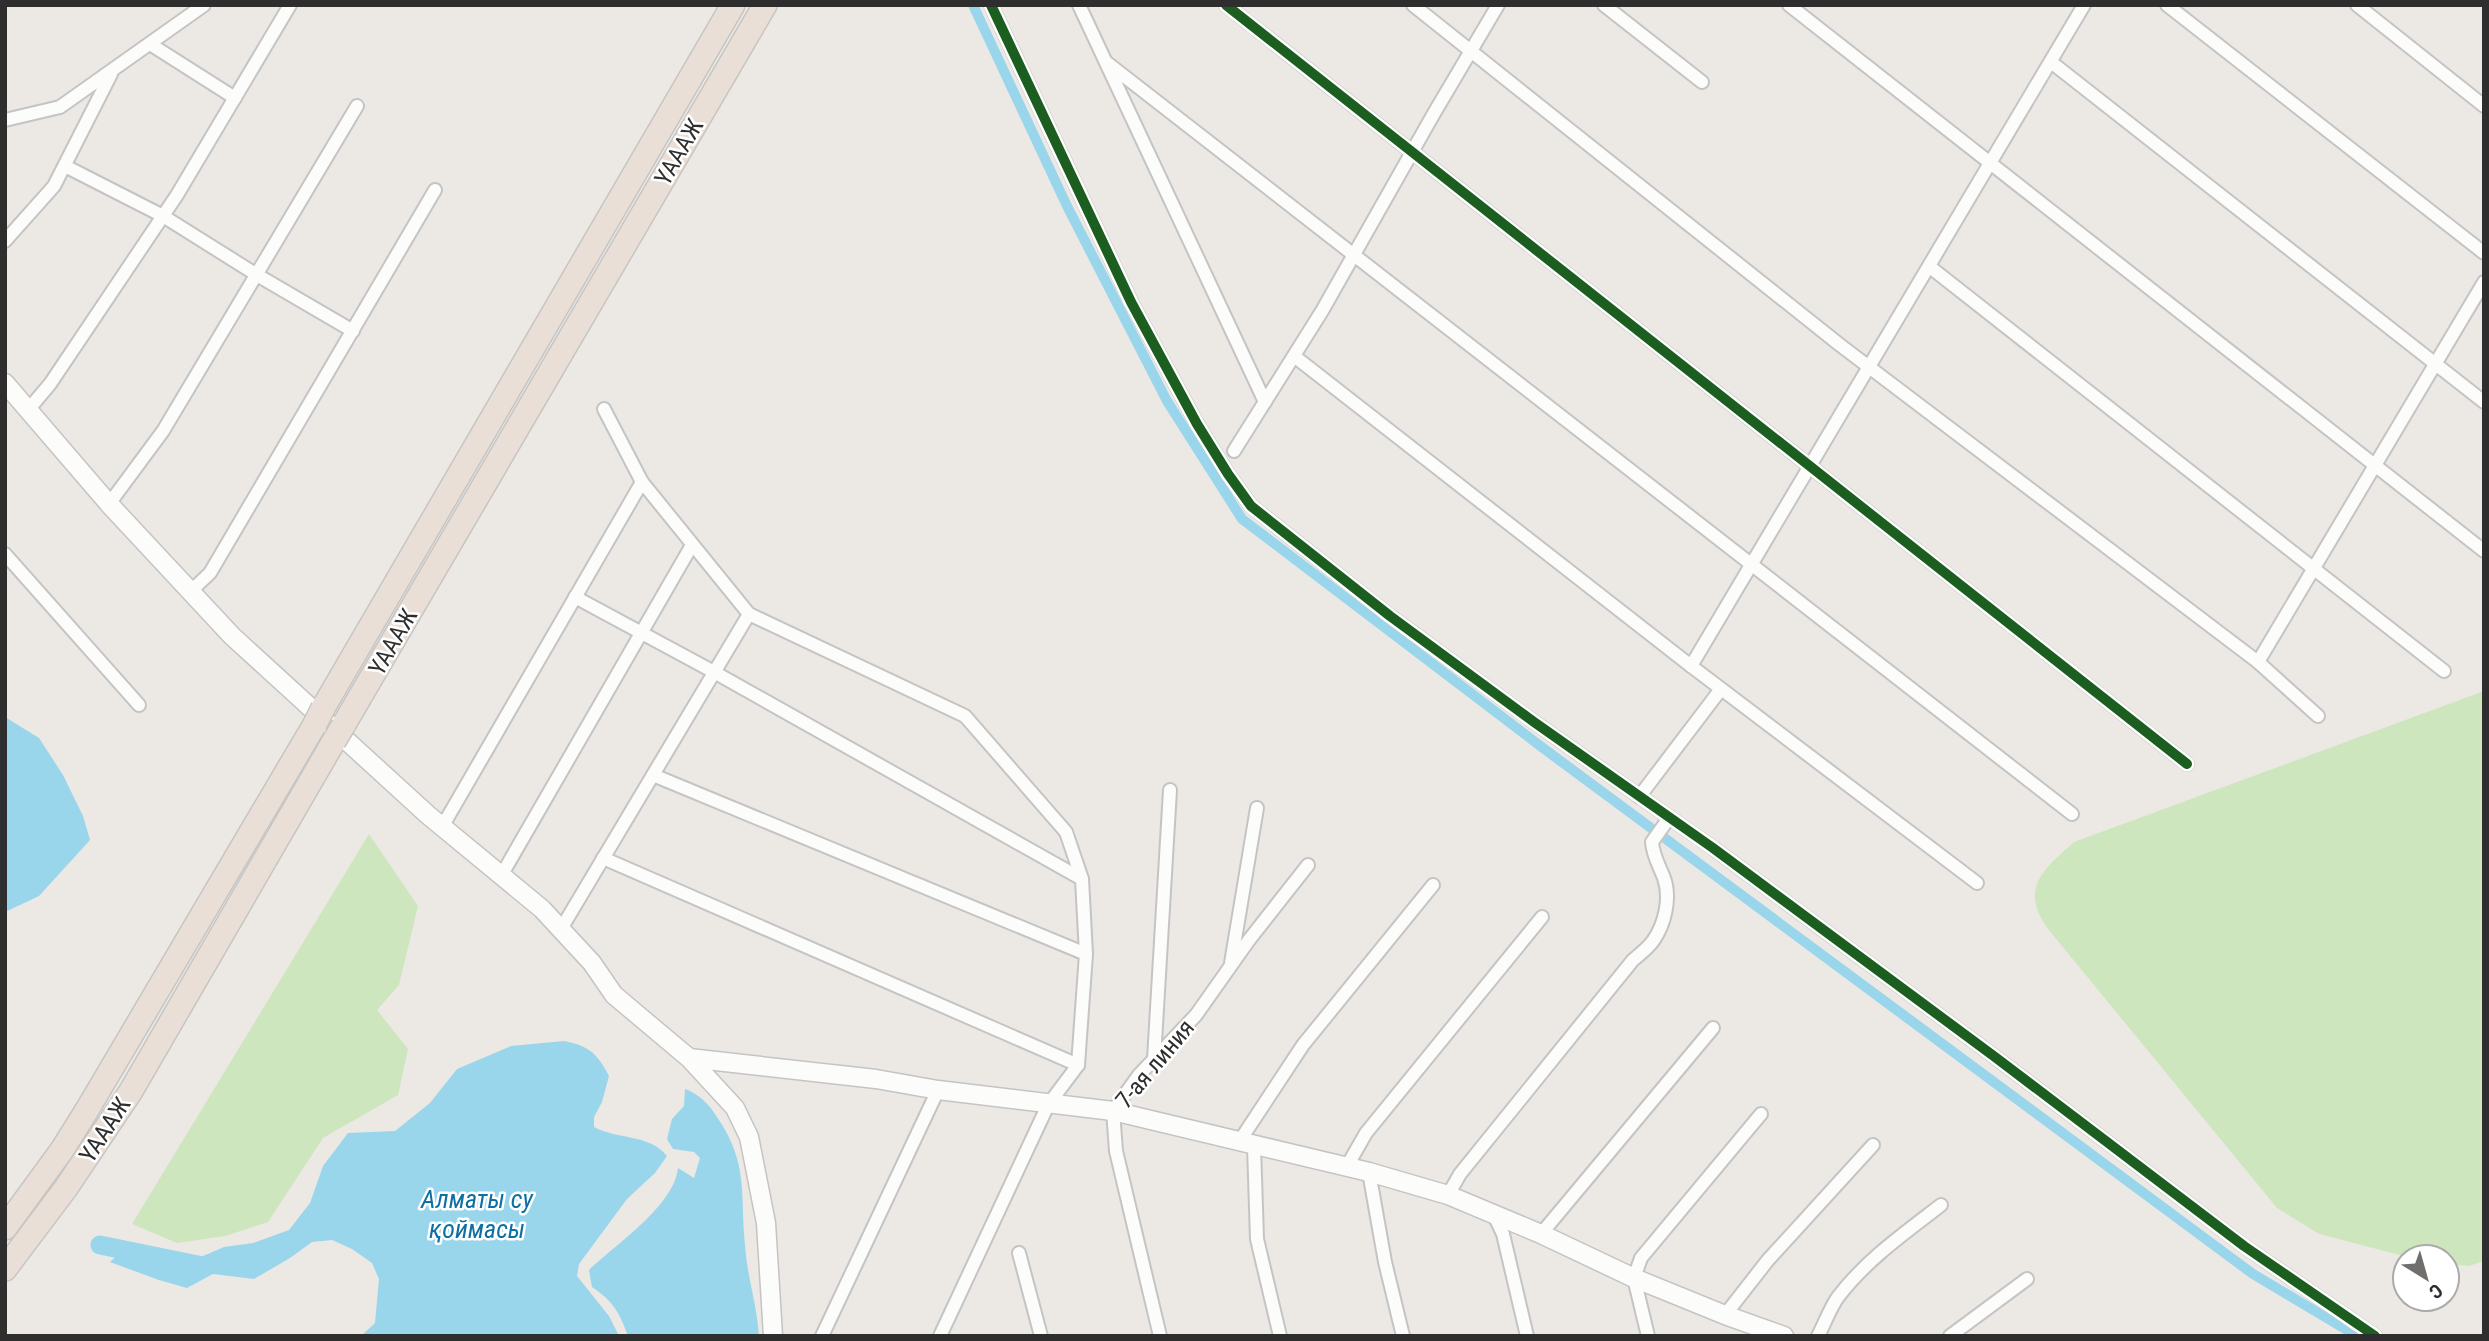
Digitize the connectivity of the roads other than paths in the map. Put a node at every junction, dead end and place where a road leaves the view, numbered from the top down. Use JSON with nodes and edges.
{"nodes":[{"id":1,"x":204,"y":5,"type":"edge"},
{"id":2,"x":290,"y":5,"type":"edge"},
{"id":3,"x":733,"y":5,"type":"edge"},
{"id":4,"x":765,"y":5,"type":"edge"},
{"id":5,"x":990,"y":5,"type":"edge"},
{"id":6,"x":1079,"y":5,"type":"edge"},
{"id":7,"x":1226,"y":5,"type":"edge"},
{"id":8,"x":1413,"y":5,"type":"edge"},
{"id":9,"x":1498,"y":5,"type":"edge"},
{"id":10,"x":1604,"y":5,"type":"edge"},
{"id":11,"x":1789,"y":5,"type":"edge"},
{"id":12,"x":2084,"y":5,"type":"edge"},
{"id":13,"x":2167,"y":5,"type":"edge"},
{"id":14,"x":2357,"y":5,"type":"edge"},
{"id":15,"x":150,"y":44,"type":"junction"},
{"id":16,"x":1470,"y":51,"type":"junction"},
{"id":17,"x":1106,"y":62,"type":"junction"},
{"id":18,"x":2051,"y":62,"type":"junction"},
{"id":19,"x":112,"y":70,"type":"junction"},
{"id":20,"x":1702,"y":82,"type":"dead end"},
{"id":21,"x":235,"y":98,"type":"junction"},
{"id":22,"x":357,"y":106,"type":"dead end"},
{"id":23,"x":2484,"y":106,"type":"edge"},
{"id":24,"x":5,"y":120,"type":"edge"},
{"id":25,"x":1412,"y":152,"type":"junction"},
{"id":26,"x":1991,"y":164,"type":"junction"},
{"id":27,"x":65,"y":166,"type":"junction"},
{"id":28,"x":435,"y":190,"type":"dead end"},
{"id":29,"x":163,"y":216,"type":"junction"},
{"id":30,"x":5,"y":241,"type":"edge"},
{"id":31,"x":2484,"y":253,"type":"edge"},
{"id":32,"x":1353,"y":255,"type":"junction"},
{"id":33,"x":1930,"y":267,"type":"junction"},
{"id":34,"x":257,"y":275,"type":"junction"},
{"id":35,"x":2484,"y":282,"type":"edge"},
{"id":36,"x":353,"y":331,"type":"junction"},
{"id":37,"x":1294,"y":356,"type":"junction"},
{"id":38,"x":2435,"y":365,"type":"junction"},
{"id":39,"x":1870,"y":368,"type":"junction"},
{"id":40,"x":5,"y":383,"type":"edge"},
{"id":41,"x":1265,"y":402,"type":"junction"},
{"id":42,"x":2484,"y":402,"type":"edge"},
{"id":43,"x":604,"y":409,"type":"dead end"},
{"id":44,"x":28,"y":410,"type":"junction"},
{"id":45,"x":1234,"y":451,"type":"dead end"},
{"id":46,"x":1810,"y":467,"type":"junction"},
{"id":47,"x":2376,"y":467,"type":"junction"},
{"id":48,"x":642,"y":482,"type":"junction"},
{"id":49,"x":108,"y":504,"type":"junction"},
{"id":50,"x":692,"y":545,"type":"junction"},
{"id":51,"x":2484,"y":551,"type":"edge"},
{"id":52,"x":5,"y":554,"type":"edge"},
{"id":53,"x":1752,"y":565,"type":"junction"},
{"id":54,"x":2315,"y":570,"type":"junction"},
{"id":55,"x":191,"y":591,"type":"junction"},
{"id":56,"x":575,"y":597,"type":"junction"},
{"id":57,"x":748,"y":614,"type":"junction"},
{"id":58,"x":641,"y":634,"type":"junction"},
{"id":59,"x":2259,"y":662,"type":"junction"},
{"id":60,"x":1691,"y":666,"type":"junction"},
{"id":61,"x":2444,"y":671,"type":"dead end"},
{"id":62,"x":714,"y":672,"type":"junction"},
{"id":63,"x":1721,"y":689,"type":"junction"},
{"id":64,"x":139,"y":705,"type":"dead end"},
{"id":65,"x":2318,"y":716,"type":"dead end"},
{"id":66,"x":2187,"y":764,"type":"dead end"},
{"id":67,"x":653,"y":775,"type":"junction"},
{"id":68,"x":1170,"y":790,"type":"dead end"},
{"id":69,"x":1639,"y":797,"type":"junction"},
{"id":70,"x":1257,"y":808,"type":"dead end"},
{"id":71,"x":2072,"y":814,"type":"dead end"},
{"id":72,"x":1666,"y":822,"type":"junction"},
{"id":73,"x":442,"y":827,"type":"junction"},
{"id":74,"x":603,"y":858,"type":"junction"},
{"id":75,"x":1308,"y":865,"type":"dead end"},
{"id":76,"x":501,"y":876,"type":"junction"},
{"id":77,"x":1082,"y":879,"type":"junction"},
{"id":78,"x":1977,"y":883,"type":"dead end"},
{"id":79,"x":1433,"y":885,"type":"dead end"},
{"id":80,"x":1542,"y":917,"type":"dead end"},
{"id":81,"x":561,"y":929,"type":"junction"},
{"id":82,"x":1086,"y":954,"type":"junction"},
{"id":83,"x":1230,"y":967,"type":"junction"},
{"id":84,"x":1713,"y":1028,"type":"dead end"},
{"id":85,"x":689,"y":1058,"type":"junction"},
{"id":86,"x":1154,"y":1059,"type":"junction"},
{"id":87,"x":1078,"y":1065,"type":"junction"},
{"id":88,"x":938,"y":1090,"type":"junction"},
{"id":89,"x":1048,"y":1105,"type":"junction"},
{"id":90,"x":1113,"y":1111,"type":"junction"},
{"id":91,"x":1761,"y":1114,"type":"dead end"},
{"id":92,"x":1247,"y":1144,"type":"junction"},
{"id":93,"x":1873,"y":1145,"type":"dead end"},
{"id":94,"x":1346,"y":1168,"type":"junction"},
{"id":95,"x":1369,"y":1172,"type":"junction"},
{"id":96,"x":1448,"y":1195,"type":"junction"},
{"id":97,"x":1941,"y":1205,"type":"dead end"},
{"id":98,"x":1493,"y":1213,"type":"junction"},
{"id":99,"x":5,"y":1228,"type":"edge"},
{"id":100,"x":1541,"y":1234,"type":"junction"},
{"id":101,"x":1019,"y":1253,"type":"dead end"},
{"id":102,"x":5,"y":1269,"type":"edge"},
{"id":103,"x":1634,"y":1278,"type":"junction"},
{"id":104,"x":2027,"y":1279,"type":"dead end"},
{"id":105,"x":1725,"y":1315,"type":"junction"},
{"id":106,"x":1777,"y":1334,"type":"edge"},
{"id":107,"x":773,"y":1336,"type":"edge"},
{"id":108,"x":822,"y":1336,"type":"edge"},
{"id":109,"x":940,"y":1336,"type":"edge"},
{"id":110,"x":1041,"y":1336,"type":"edge"},
{"id":111,"x":1160,"y":1336,"type":"edge"},
{"id":112,"x":1280,"y":1336,"type":"edge"},
{"id":113,"x":1403,"y":1336,"type":"edge"},
{"id":114,"x":1527,"y":1336,"type":"edge"},
{"id":115,"x":1648,"y":1336,"type":"edge"},
{"id":116,"x":1818,"y":1336,"type":"edge"},
{"id":117,"x":1950,"y":1336,"type":"edge"},
{"id":118,"x":2375,"y":1336,"type":"edge"}],
"edges":[{"from":1,"to":15,"type":"street"},
{"from":2,"to":21,"type":"street"},
{"from":3,"to":99,"type":"highway","name":"ҮАААЖ"},
{"from":4,"to":102,"type":"highway","name":"ҮАААЖ"},
{"from":5,"to":69,"type":"street"},
{"from":6,"to":17,"type":"street"},
{"from":7,"to":25,"type":"street"},
{"from":8,"to":16,"type":"street"},
{"from":9,"to":16,"type":"street"},
{"from":10,"to":20,"type":"street"},
{"from":11,"to":26,"type":"street"},
{"from":12,"to":18,"type":"street"},
{"from":13,"to":31,"type":"street"},
{"from":14,"to":23,"type":"street"},
{"from":15,"to":19,"type":"street"},
{"from":15,"to":21,"type":"street"},
{"from":16,"to":25,"type":"street"},
{"from":16,"to":39,"type":"street"},
{"from":17,"to":32,"type":"street"},
{"from":17,"to":41,"type":"street"},
{"from":18,"to":26,"type":"street"},
{"from":18,"to":38,"type":"street"},
{"from":19,"to":24,"type":"street"},
{"from":19,"to":27,"type":"street"},
{"from":21,"to":29,"type":"street"},
{"from":22,"to":34,"type":"street"},
{"from":25,"to":32,"type":"street"},
{"from":25,"to":46,"type":"street"},
{"from":26,"to":33,"type":"street"},
{"from":26,"to":47,"type":"street"},
{"from":27,"to":29,"type":"street"},
{"from":27,"to":30,"type":"street"},
{"from":28,"to":36,"type":"street"},
{"from":29,"to":34,"type":"street"},
{"from":29,"to":44,"type":"street"},
{"from":32,"to":37,"type":"street"},
{"from":32,"to":53,"type":"street"},
{"from":33,"to":39,"type":"street"},
{"from":33,"to":54,"type":"street"},
{"from":34,"to":36,"type":"street"},
{"from":34,"to":49,"type":"street"},
{"from":35,"to":38,"type":"street"},
{"from":36,"to":55,"type":"street"},
{"from":37,"to":41,"type":"street"},
{"from":37,"to":60,"type":"street"},
{"from":38,"to":42,"type":"street"},
{"from":38,"to":47,"type":"street"},
{"from":39,"to":46,"type":"street"},
{"from":39,"to":59,"type":"street"},
{"from":40,"to":44,"type":"street"},
{"from":41,"to":45,"type":"street"},
{"from":43,"to":48,"type":"street"},
{"from":44,"to":49,"type":"street"},
{"from":46,"to":53,"type":"street"},
{"from":46,"to":66,"type":"street"},
{"from":47,"to":51,"type":"street"},
{"from":47,"to":54,"type":"street"},
{"from":48,"to":50,"type":"street"},
{"from":48,"to":56,"type":"street"},
{"from":49,"to":55,"type":"street"},
{"from":50,"to":57,"type":"street"},
{"from":50,"to":58,"type":"street"},
{"from":52,"to":64,"type":"street"},
{"from":53,"to":60,"type":"street"},
{"from":53,"to":71,"type":"street"},
{"from":54,"to":59,"type":"street"},
{"from":54,"to":61,"type":"street"},
{"from":55,"to":73,"type":"street"},
{"from":56,"to":58,"type":"street"},
{"from":56,"to":73,"type":"street"},
{"from":57,"to":62,"type":"street"},
{"from":57,"to":77,"type":"street"},
{"from":58,"to":62,"type":"street"},
{"from":58,"to":76,"type":"street"},
{"from":59,"to":65,"type":"street"},
{"from":60,"to":63,"type":"street"},
{"from":62,"to":67,"type":"street"},
{"from":62,"to":77,"type":"street"},
{"from":63,"to":69,"type":"street"},
{"from":63,"to":78,"type":"street"},
{"from":67,"to":74,"type":"street"},
{"from":67,"to":82,"type":"street"},
{"from":68,"to":86,"type":"street"},
{"from":69,"to":72,"type":"street"},
{"from":70,"to":83,"type":"street"},
{"from":72,"to":96,"type":"street"},
{"from":72,"to":118,"type":"street"},
{"from":73,"to":76,"type":"street"},
{"from":74,"to":81,"type":"street"},
{"from":74,"to":87,"type":"street"},
{"from":75,"to":83,"type":"street","name":"7-ая линия"},
{"from":76,"to":81,"type":"street"},
{"from":77,"to":82,"type":"street"},
{"from":79,"to":92,"type":"street"},
{"from":80,"to":94,"type":"street"},
{"from":81,"to":85,"type":"street"},
{"from":82,"to":87,"type":"street"},
{"from":83,"to":86,"type":"street","name":"7-ая линия"},
{"from":84,"to":100,"type":"street"},
{"from":85,"to":88,"type":"street"},
{"from":85,"to":107,"type":"street"},
{"from":86,"to":90,"type":"street","name":"7-ая линия"},
{"from":87,"to":89,"type":"street"},
{"from":88,"to":89,"type":"street"},
{"from":88,"to":108,"type":"street"},
{"from":89,"to":90,"type":"street"},
{"from":89,"to":109,"type":"street"},
{"from":90,"to":92,"type":"street"},
{"from":90,"to":111,"type":"street","name":"7-ая линия"},
{"from":91,"to":103,"type":"street"},
{"from":92,"to":94,"type":"street"},
{"from":92,"to":112,"type":"street"},
{"from":93,"to":105,"type":"street"},
{"from":94,"to":95,"type":"street"},
{"from":95,"to":96,"type":"street"},
{"from":95,"to":113,"type":"street"},
{"from":96,"to":98,"type":"street"},
{"from":97,"to":116,"type":"street"},
{"from":98,"to":100,"type":"street"},
{"from":98,"to":114,"type":"street"},
{"from":100,"to":103,"type":"street"},
{"from":101,"to":110,"type":"street"},
{"from":103,"to":105,"type":"street"},
{"from":103,"to":115,"type":"street"},
{"from":104,"to":117,"type":"street"},
{"from":105,"to":106,"type":"street"}]}
